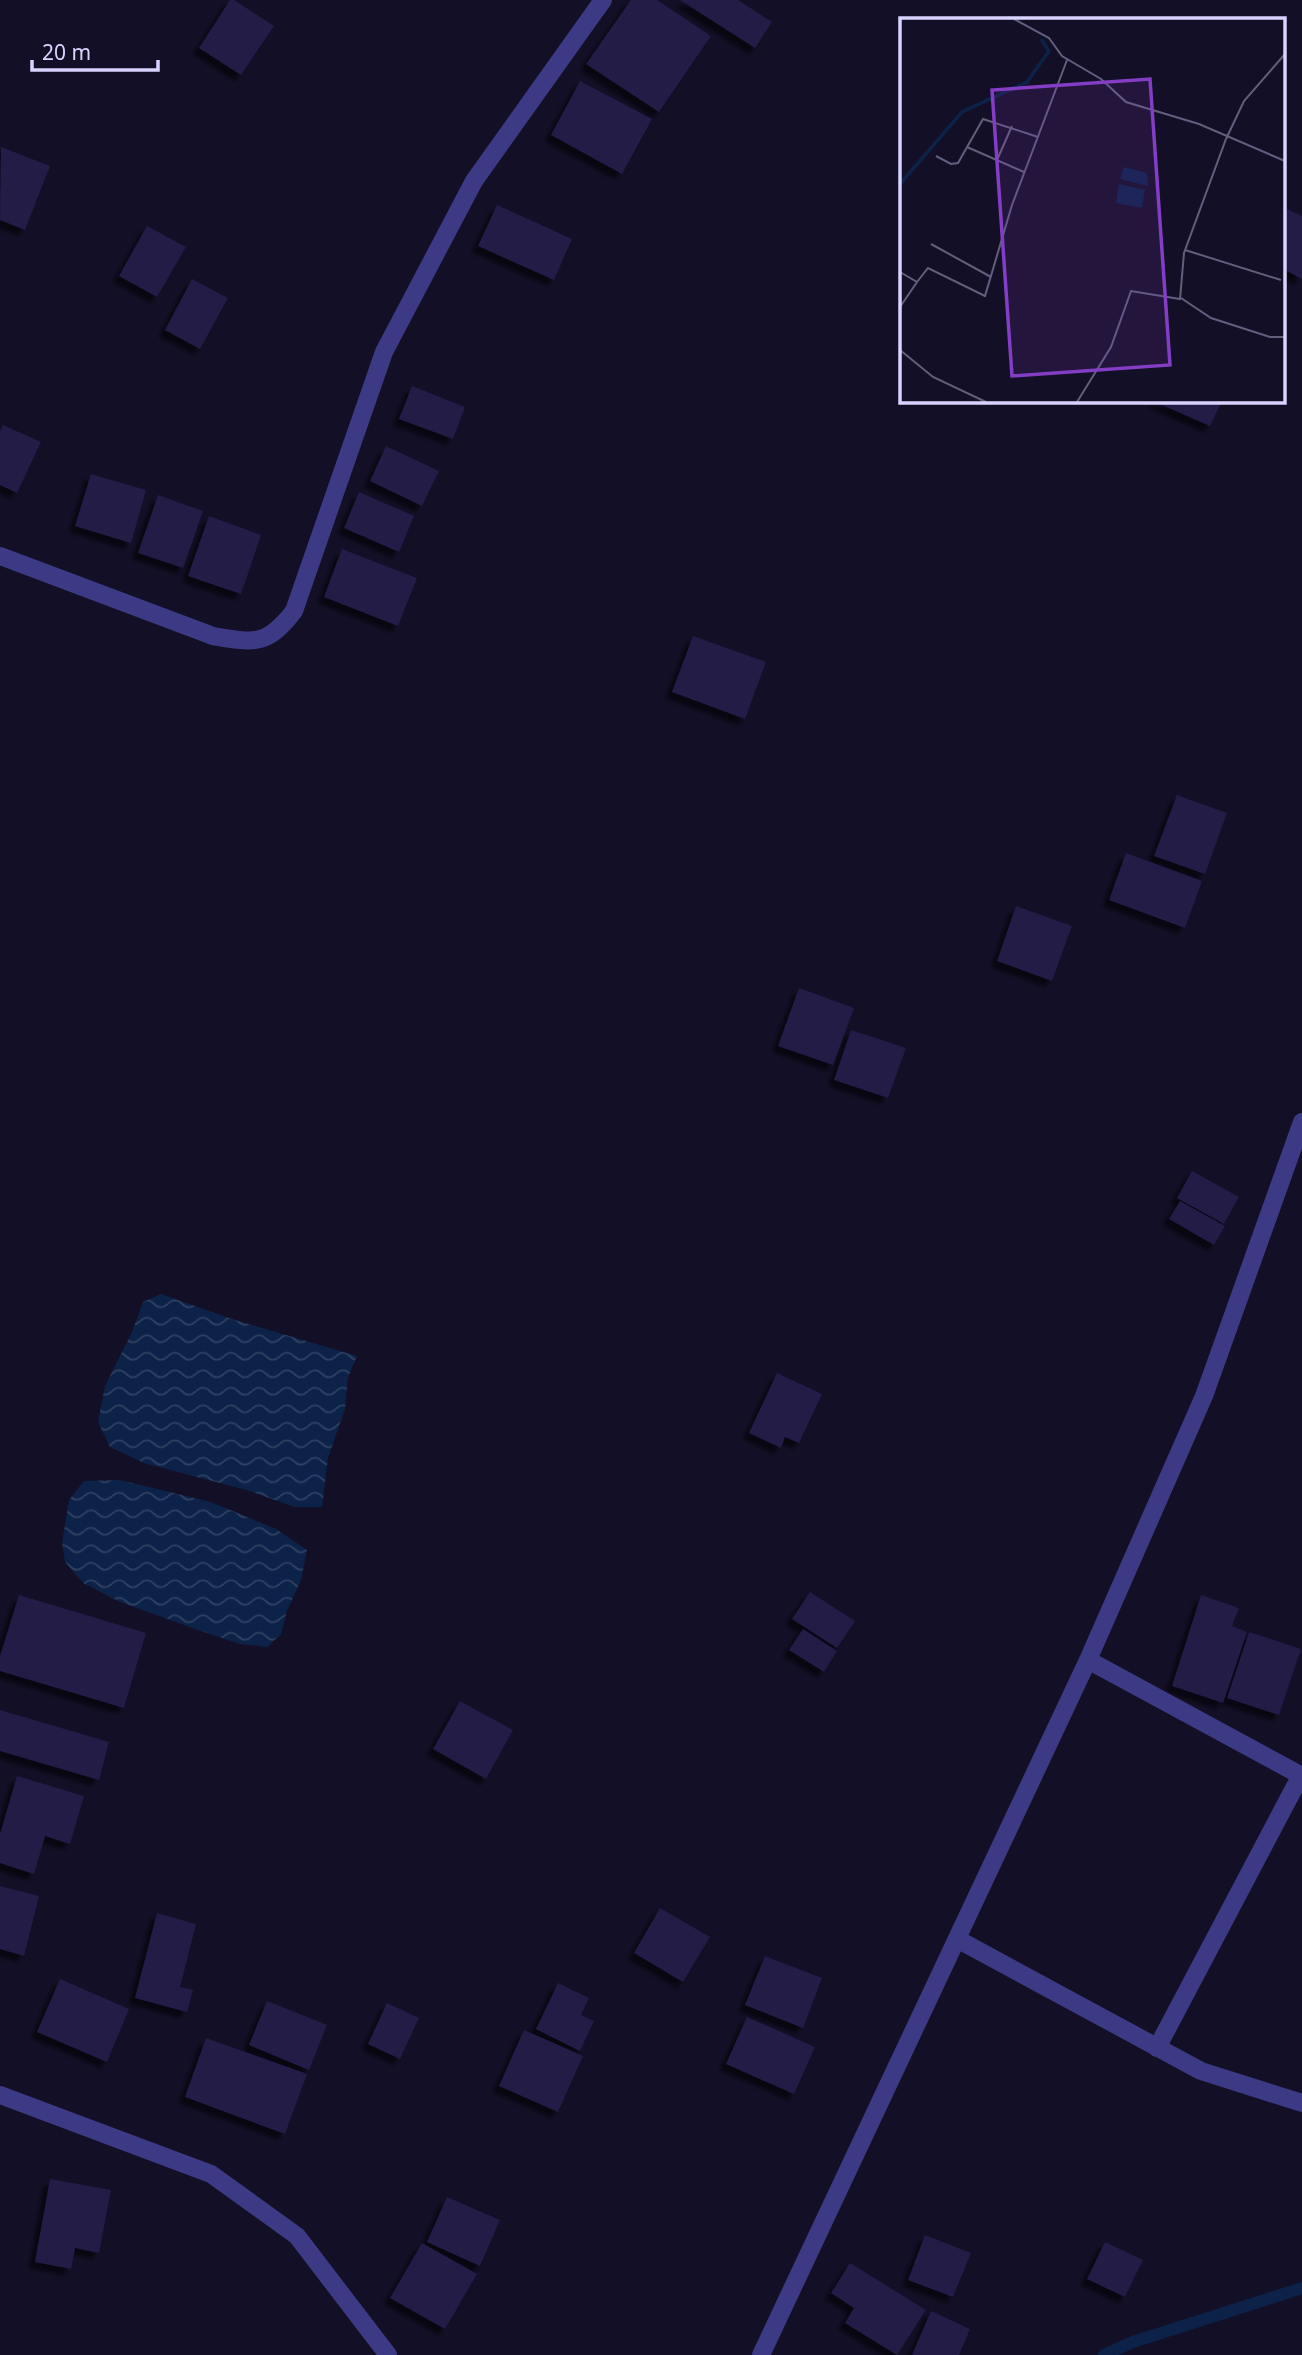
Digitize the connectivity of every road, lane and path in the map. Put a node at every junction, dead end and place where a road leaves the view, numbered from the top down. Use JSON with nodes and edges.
{"nodes":[{"id":1,"x":603,"y":0,"type":"edge"},
{"id":2,"x":0,"y":556,"type":"edge"},
{"id":3,"x":1302,"y":1122,"type":"edge"},
{"id":4,"x":1088,"y":1661,"type":"junction"},
{"id":5,"x":1301,"y":1775,"type":"edge"},
{"id":6,"x":957,"y":1939,"type":"junction"},
{"id":7,"x":1157,"y":2048,"type":"junction"},
{"id":8,"x":0,"y":2095,"type":"edge"},
{"id":9,"x":1302,"y":2103,"type":"edge"},
{"id":10,"x":388,"y":2355,"type":"edge"},
{"id":11,"x":761,"y":2355,"type":"edge"}],
"edges":[{"from":1,"to":2,"type":"street"},
{"from":3,"to":4,"type":"street"},
{"from":4,"to":5,"type":"street"},
{"from":4,"to":6,"type":"street"},
{"from":5,"to":7,"type":"street"},
{"from":6,"to":7,"type":"street"},
{"from":6,"to":11,"type":"street"},
{"from":7,"to":9,"type":"street"},
{"from":8,"to":10,"type":"street"}]}
